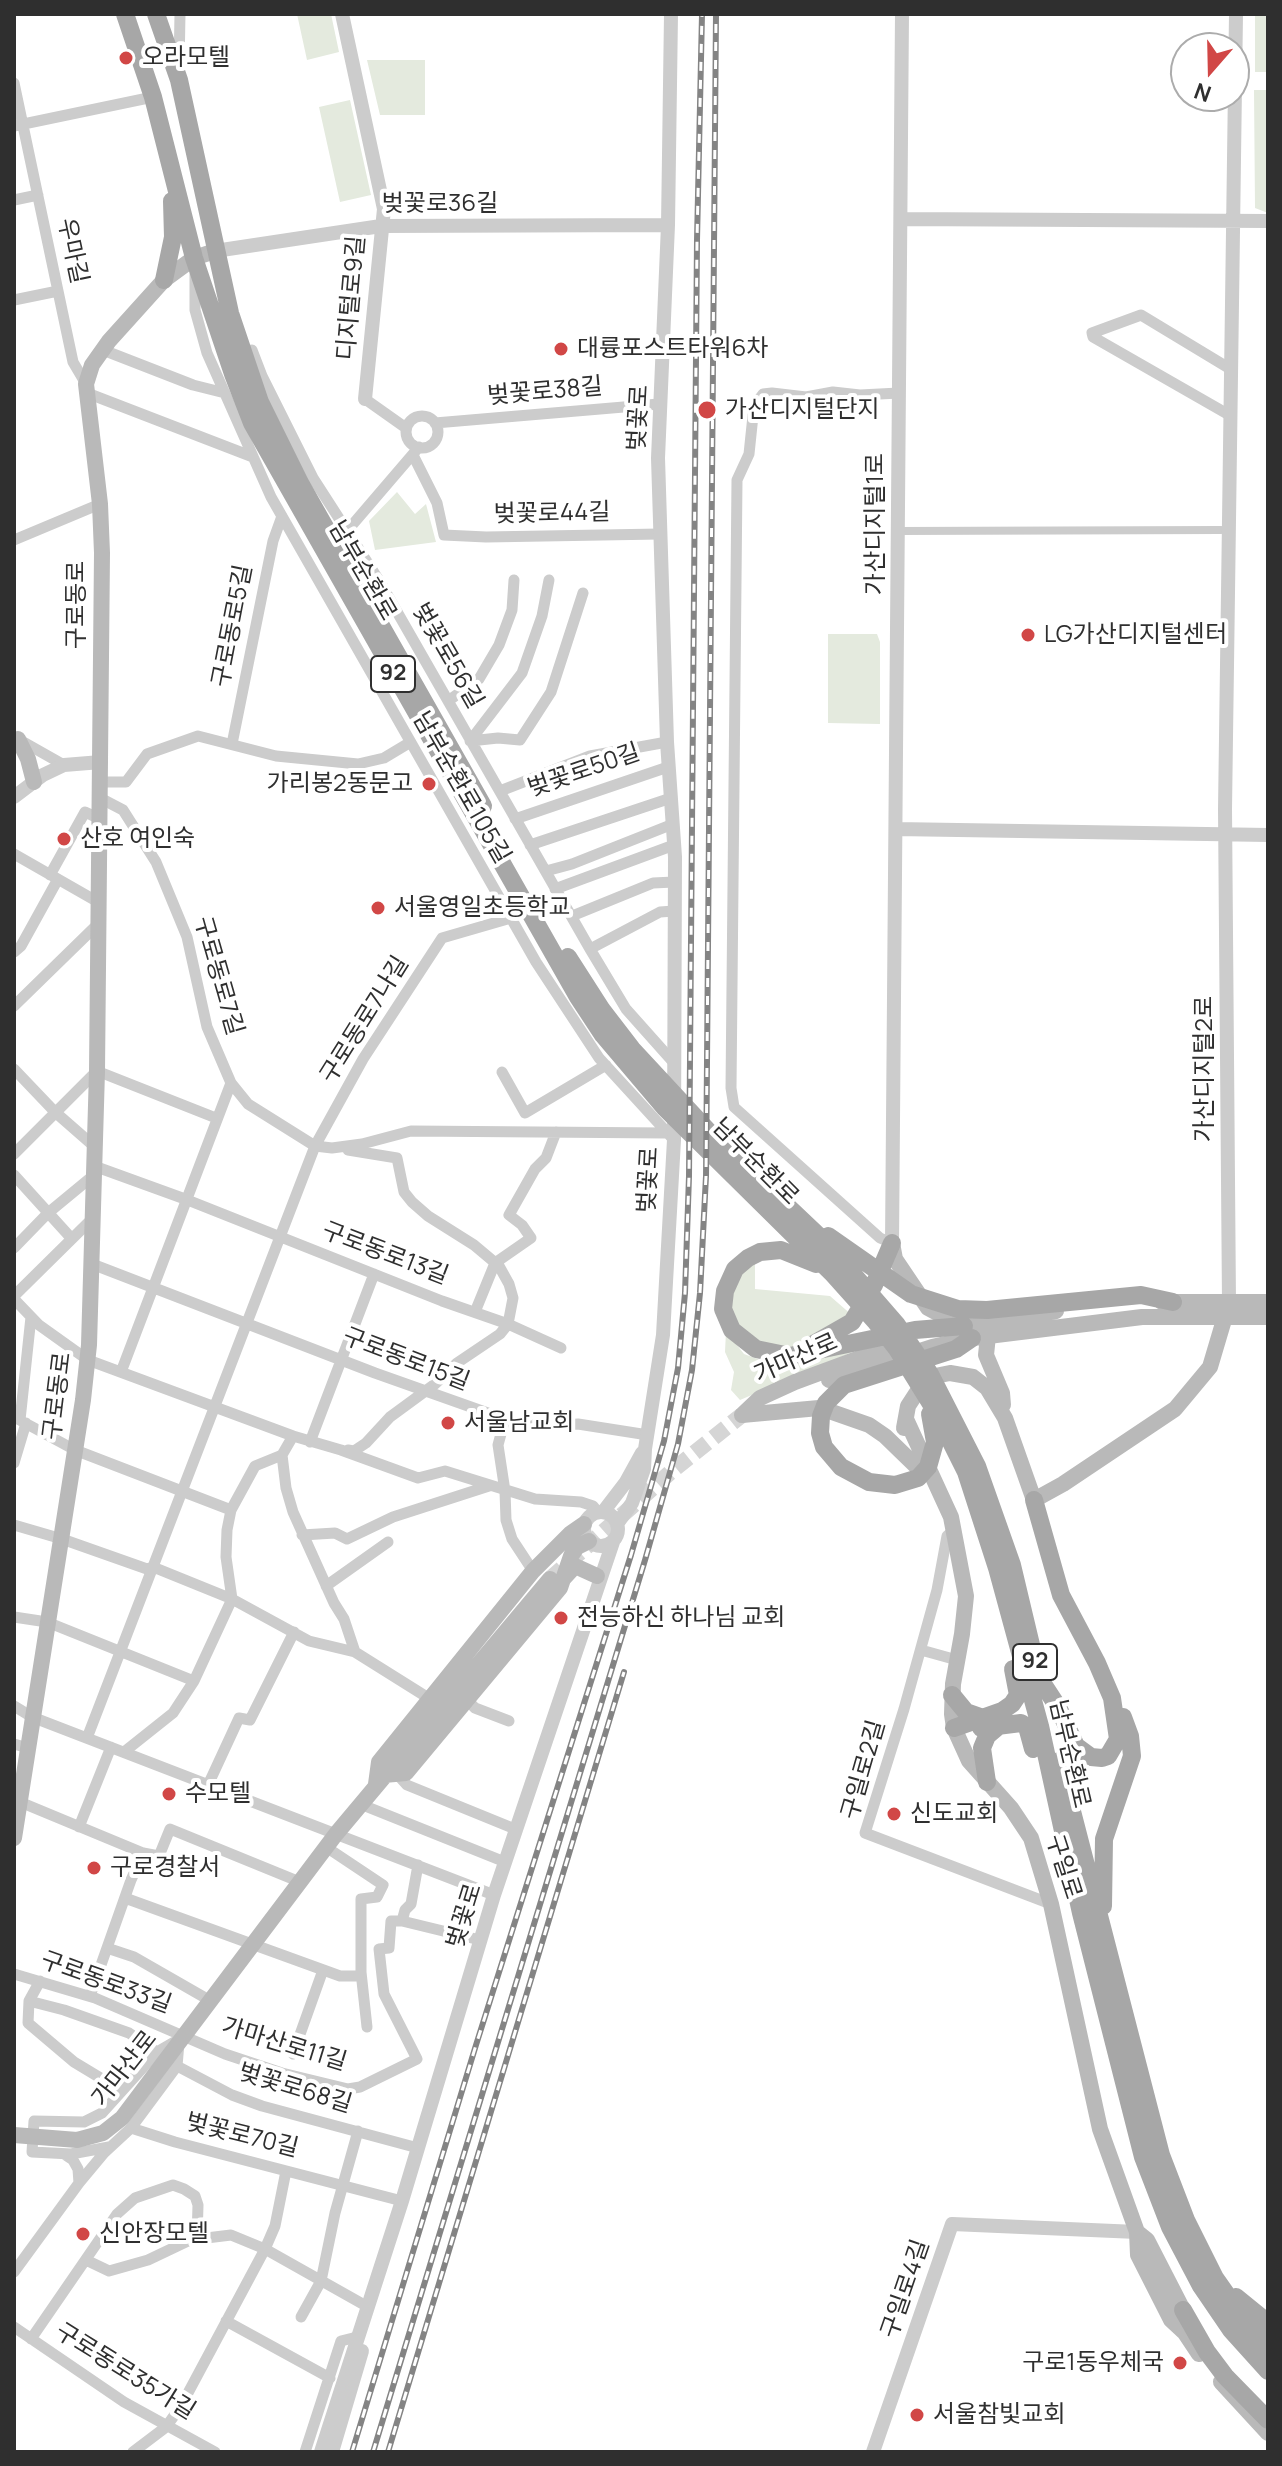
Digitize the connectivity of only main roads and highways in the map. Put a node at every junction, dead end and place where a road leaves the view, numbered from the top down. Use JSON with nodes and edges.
{"nodes":[{"id":1,"x":125,"y":14,"type":"edge"},
{"id":2,"x":156,"y":14,"type":"edge"},
{"id":3,"x":169,"y":158,"type":"junction"},
{"id":4,"x":215,"y":251,"type":"junction"},
{"id":5,"x":194,"y":258,"type":"junction"},
{"id":6,"x":164,"y":280,"type":"junction"},
{"id":7,"x":16,"y":738,"type":"edge"},
{"id":8,"x":34,"y":782,"type":"road end"},
{"id":9,"x":799,"y":1216,"type":"junction"},
{"id":10,"x":892,"y":1243,"type":"joint"},
{"id":11,"x":832,"y":1273,"type":"junction"},
{"id":12,"x":1173,"y":1302,"type":"junction"},
{"id":13,"x":1268,"y":1306,"type":"edge"},
{"id":14,"x":1227,"y":1310,"type":"junction"},
{"id":15,"x":975,"y":1331,"type":"junction"},
{"id":16,"x":790,"y":1356,"type":"junction"},
{"id":17,"x":938,"y":1411,"type":"junction"},
{"id":18,"x":1005,"y":1418,"type":"junction"},
{"id":19,"x":906,"y":1419,"type":"junction"},
{"id":20,"x":918,"y":1468,"type":"junction"},
{"id":21,"x":1034,"y":1500,"type":"junction"},
{"id":22,"x":584,"y":1524,"type":"road end"},
{"id":23,"x":953,"y":1531,"type":"junction"},
{"id":24,"x":591,"y":1543,"type":"road end"},
{"id":25,"x":997,"y":1568,"type":"junction"},
{"id":26,"x":534,"y":1570,"type":"junction"},
{"id":27,"x":557,"y":1582,"type":"junction"},
{"id":28,"x":597,"y":1582,"type":"road end"},
{"id":29,"x":1039,"y":1678,"type":"junction"},
{"id":30,"x":952,"y":1695,"type":"junction"},
{"id":31,"x":1112,"y":1698,"type":"junction"},
{"id":32,"x":991,"y":1721,"type":"junction"},
{"id":33,"x":954,"y":1728,"type":"junction"},
{"id":34,"x":21,"y":1746,"type":"edge"},
{"id":35,"x":386,"y":1778,"type":"junction"},
{"id":36,"x":987,"y":1782,"type":"junction"},
{"id":37,"x":1062,"y":1830,"type":"junction"},
{"id":38,"x":14,"y":1838,"type":"edge"},
{"id":39,"x":1102,"y":1924,"type":"junction"},
{"id":40,"x":24,"y":2141,"type":"edge"},
{"id":41,"x":1137,"y":2232,"type":"junction"},
{"id":42,"x":1215,"y":2278,"type":"junction"},
{"id":43,"x":1183,"y":2310,"type":"junction"},
{"id":44,"x":1268,"y":2323,"type":"edge"},
{"id":45,"x":1185,"y":2333,"type":"junction"},
{"id":46,"x":1268,"y":2348,"type":"edge"},
{"id":47,"x":1268,"y":2371,"type":"edge"},
{"id":48,"x":1268,"y":2411,"type":"edge"},
{"id":49,"x":1268,"y":2420,"type":"edge"},
{"id":50,"x":1268,"y":2433,"type":"edge"}],
"edges":[{"from":1,"to":3,"type":"main road","name":"남부순환로","number":"92"},
{"from":2,"to":4,"type":"main road","name":"남부순환로","number":"92"},
{"from":3,"to":5,"type":"main road","name":"남부순환로","number":"92"},
{"from":3,"to":6,"type":"main road"},
{"from":4,"to":5,"type":"main road"},
{"from":4,"to":9,"type":"main road","name":"남부순환로","number":"92"},
{"from":5,"to":6,"type":"main road"},
{"from":5,"to":11,"type":"main road","name":"남부순환로","number":"92"},
{"from":6,"to":34,"type":"main road","name":"구로동로"},
{"from":7,"to":8,"type":"main road"},
{"from":9,"to":12,"type":"main road"},
{"from":9,"to":17,"type":"main road","name":"남부순환로","number":"92"},
{"from":10,"to":15,"type":"main road"},
{"from":10,"to":16,"type":"main road"},
{"from":11,"to":16,"type":"main road"},
{"from":11,"to":17,"type":"main road","name":"남부순환로","number":"92"},
{"from":12,"to":14,"type":"main road","name":"가마산로"},
{"from":12,"to":15,"type":"main road","name":"가마산로"},
{"from":13,"to":14,"type":"main road","name":"가마산로"},
{"from":14,"to":15,"type":"main road","name":"가마산로"},
{"from":14,"to":21,"type":"main road"},
{"from":15,"to":16,"type":"main road"},
{"from":15,"to":17,"type":"main road"},
{"from":15,"to":18,"type":"main road"},
{"from":15,"to":20,"type":"main road","name":"가마산로"},
{"from":17,"to":25,"type":"main road","name":"남부순환로","number":"92"},
{"from":17,"to":29,"type":"main road","name":"남부순환로","number":"92"},
{"from":18,"to":19,"type":"main road"},
{"from":18,"to":21,"type":"main road"},
{"from":19,"to":20,"type":"main road"},
{"from":19,"to":23,"type":"main road"},
{"from":20,"to":23,"type":"main road"},
{"from":21,"to":31,"type":"main road"},
{"from":22,"to":26,"type":"main road"},
{"from":23,"to":30,"type":"main road","name":"구일로"},
{"from":24,"to":27,"type":"main road"},
{"from":25,"to":32,"type":"main road"},
{"from":25,"to":37,"type":"main road","name":"남부순환로","number":"92"},
{"from":26,"to":27,"type":"main road"},
{"from":26,"to":35,"type":"main road"},
{"from":27,"to":28,"type":"main road"},
{"from":27,"to":35,"type":"main road","name":"가마산로"},
{"from":27,"to":35,"type":"main road"},
{"from":29,"to":31,"type":"main road"},
{"from":29,"to":39,"type":"main road","name":"남부순환로","number":"92"},
{"from":30,"to":32,"type":"main road"},
{"from":30,"to":33,"type":"main road","name":"구일로"},
{"from":31,"to":39,"type":"main road"},
{"from":32,"to":33,"type":"main road"},
{"from":32,"to":36,"type":"main road"},
{"from":32,"to":37,"type":"main road"},
{"from":33,"to":36,"type":"main road","name":"구일로"},
{"from":34,"to":38,"type":"main road","name":"구로동로"},
{"from":35,"to":40,"type":"main road","name":"가마산로"},
{"from":36,"to":41,"type":"main road","name":"구일로"},
{"from":37,"to":47,"type":"main road","name":"남부순환로","number":"92"},
{"from":39,"to":42,"type":"main road","name":"남부순환로","number":"92"},
{"from":41,"to":43,"type":"main road","name":"구일로"},
{"from":41,"to":45,"type":"main road","name":"구일로"},
{"from":42,"to":44,"type":"main road"},
{"from":42,"to":46,"type":"main road","name":"남부순환로","number":"92"},
{"from":43,"to":45,"type":"main road","name":"구일로"},
{"from":43,"to":48,"type":"main road"},
{"from":43,"to":49,"type":"main road"},
{"from":45,"to":50,"type":"main road","name":"구일로"}]}
